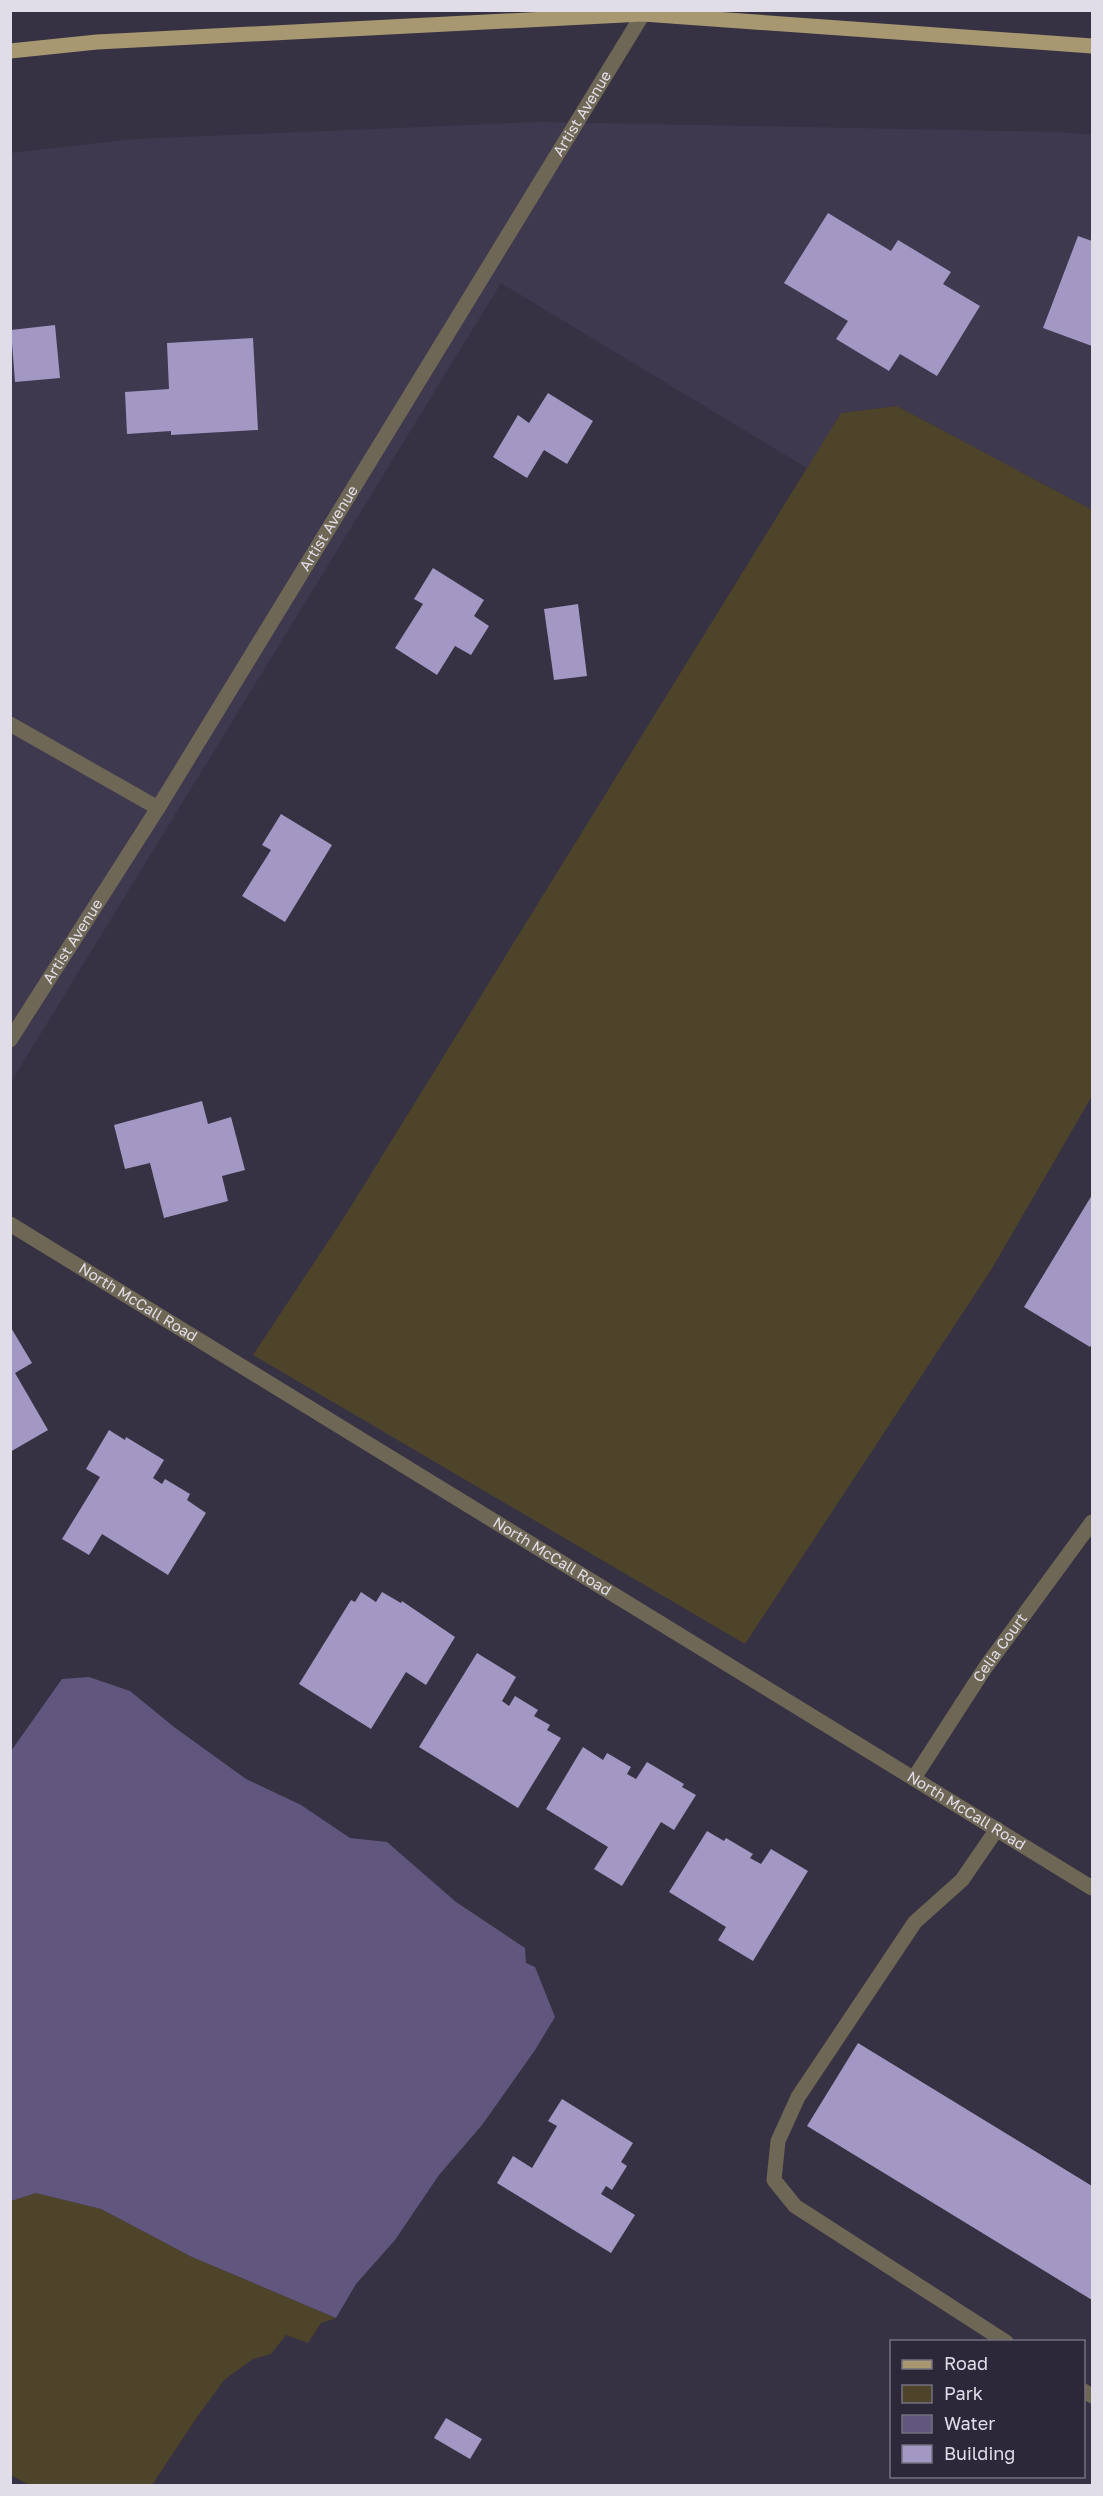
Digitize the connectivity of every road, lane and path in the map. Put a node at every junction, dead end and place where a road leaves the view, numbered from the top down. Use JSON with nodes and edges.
{"nodes":[{"id":1,"x":644,"y":12,"type":"edge"},
{"id":2,"x":1092,"y":46,"type":"edge"},
{"id":3,"x":10,"y":51,"type":"edge"},
{"id":4,"x":10,"y":724,"type":"edge"},
{"id":5,"x":158,"y":808,"type":"junction"},
{"id":6,"x":10,"y":1040,"type":"edge"},
{"id":7,"x":10,"y":1224,"type":"edge"},
{"id":8,"x":1092,"y":1521,"type":"edge"},
{"id":9,"x":914,"y":1778,"type":"junction"},
{"id":10,"x":997,"y":1830,"type":"junction"},
{"id":11,"x":1092,"y":1888,"type":"edge"},
{"id":12,"x":1003,"y":2340,"type":"edge"}],
"edges":[{"from":1,"to":2,"type":"main road"},
{"from":1,"to":3,"type":"main road"},
{"from":1,"to":5,"type":"street","name":"Artist Avenue"},
{"from":4,"to":5,"type":"street"},
{"from":5,"to":6,"type":"street","name":"Artist Avenue"},
{"from":7,"to":9,"type":"street","name":"North McCall Road"},
{"from":8,"to":9,"type":"street","name":"Celia Court"},
{"from":9,"to":10,"type":"street","name":"North McCall Road"},
{"from":10,"to":11,"type":"street","name":"North McCall Road"},
{"from":10,"to":12,"type":"street"}]}
